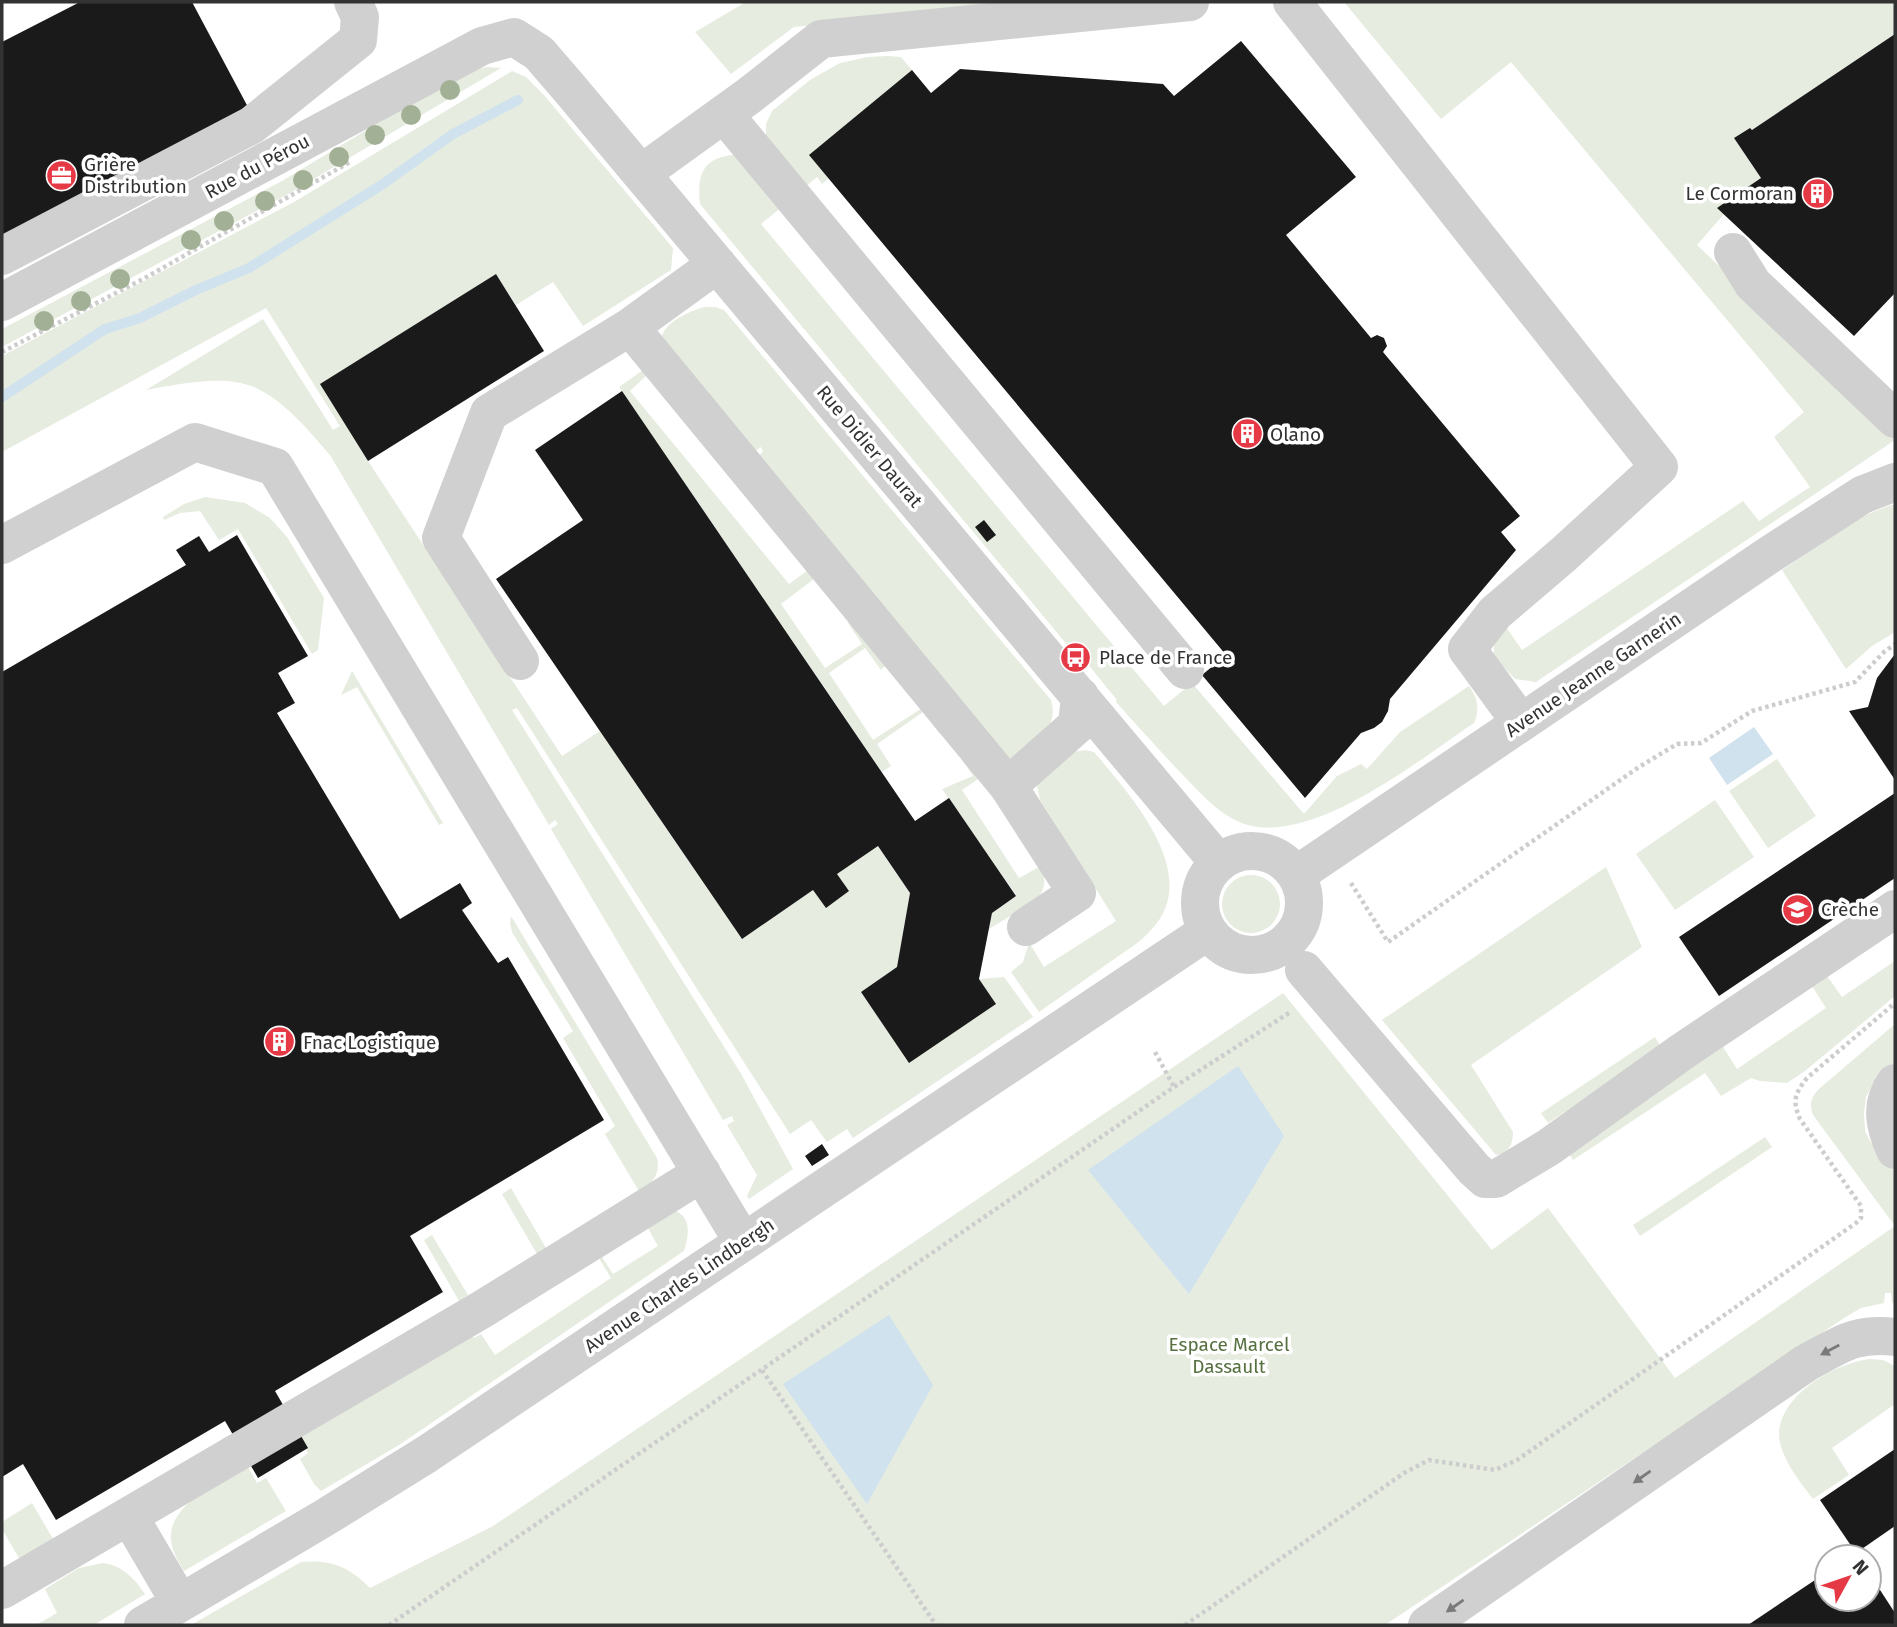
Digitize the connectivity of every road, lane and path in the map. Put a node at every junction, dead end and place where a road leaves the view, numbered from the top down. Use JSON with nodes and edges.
{"nodes":[{"id":1,"x":353,"y":2,"type":"edge"},
{"id":2,"x":1190,"y":2,"type":"edge"},
{"id":3,"x":1292,"y":2,"type":"edge"},
{"id":4,"x":514,"y":37,"type":"joint"},
{"id":5,"x":724,"y":114,"type":"junction"},
{"id":6,"x":352,"y":161,"type":"dead end"},
{"id":7,"x":642,"y":173,"type":"junction"},
{"id":8,"x":1733,"y":252,"type":"dead end"},
{"id":9,"x":2,"y":256,"type":"edge"},
{"id":10,"x":717,"y":264,"type":"junction"},
{"id":11,"x":2,"y":302,"type":"edge"},
{"id":12,"x":631,"y":327,"type":"junction"},
{"id":13,"x":2,"y":352,"type":"edge"},
{"id":14,"x":1895,"y":419,"type":"edge"},
{"id":15,"x":1895,"y":482,"type":"edge"},
{"id":16,"x":2,"y":545,"type":"edge"},
{"id":17,"x":1895,"y":644,"type":"edge"},
{"id":18,"x":520,"y":661,"type":"dead end"},
{"id":19,"x":1185,"y":670,"type":"dead end"},
{"id":20,"x":1080,"y":696,"type":"junction"},
{"id":21,"x":1521,"y":723,"type":"junction"},
{"id":22,"x":1008,"y":786,"type":"junction"},
{"id":23,"x":1219,"y":863,"type":"junction"},
{"id":24,"x":1296,"y":875,"type":"junction"},
{"id":25,"x":1346,"y":877,"type":"dead end"},
{"id":26,"x":1895,"y":909,"type":"edge"},
{"id":27,"x":1026,"y":927,"type":"dead end"},
{"id":28,"x":1208,"y":931,"type":"junction"},
{"id":29,"x":1313,"y":981,"type":"joint"},
{"id":30,"x":1895,"y":1003,"type":"edge"},
{"id":31,"x":1155,"y":1052,"type":"dead end"},
{"id":32,"x":1895,"y":1083,"type":"edge"},
{"id":33,"x":1174,"y":1087,"type":"junction"},
{"id":34,"x":1895,"y":1150,"type":"edge"},
{"id":35,"x":702,"y":1173,"type":"junction"},
{"id":36,"x":743,"y":1242,"type":"junction"},
{"id":37,"x":1895,"y":1337,"type":"edge"},
{"id":38,"x":762,"y":1370,"type":"junction"},
{"id":39,"x":130,"y":1516,"type":"junction"},
{"id":40,"x":2,"y":1590,"type":"edge"},
{"id":41,"x":180,"y":1603,"type":"junction"},
{"id":42,"x":143,"y":1625,"type":"edge"},
{"id":43,"x":389,"y":1625,"type":"edge"},
{"id":44,"x":936,"y":1625,"type":"edge"},
{"id":45,"x":1185,"y":1625,"type":"edge"},
{"id":46,"x":1427,"y":1625,"type":"edge"}],
"edges":[{"from":1,"to":9,"type":"street"},
{"from":2,"to":5,"type":"street"},
{"from":3,"to":21,"type":"street"},
{"from":4,"to":7,"type":"street","name":"Rue Didier Daurat"},
{"from":4,"to":11,"type":"street","name":"Rue du Pérou"},
{"from":5,"to":7,"type":"street"},
{"from":5,"to":19,"type":"street"},
{"from":6,"to":13,"type":"path"},
{"from":7,"to":10,"type":"street","name":"Rue Didier Daurat"},
{"from":8,"to":14,"type":"street"},
{"from":10,"to":12,"type":"street"},
{"from":10,"to":20,"type":"street","name":"Rue Didier Daurat"},
{"from":12,"to":18,"type":"street"},
{"from":12,"to":22,"type":"street"},
{"from":15,"to":21,"type":"street","name":"Avenue Jeanne Garnerin"},
{"from":16,"to":35,"type":"street"},
{"from":17,"to":25,"type":"path"},
{"from":20,"to":22,"type":"street"},
{"from":20,"to":23,"type":"street","name":"Rue Didier Daurat"},
{"from":21,"to":24,"type":"street","name":"Avenue Jeanne Garnerin"},
{"from":22,"to":27,"type":"street"},
{"from":23,"to":24,"type":"street"},
{"from":23,"to":28,"type":"street"},
{"from":24,"to":28,"type":"street"},
{"from":26,"to":29,"type":"street"},
{"from":28,"to":36,"type":"street","name":"Avenue Charles Lindbergh"},
{"from":29,"to":33,"type":"path"},
{"from":30,"to":45,"type":"path"},
{"from":31,"to":33,"type":"path"},
{"from":32,"to":34,"type":"street"},
{"from":33,"to":38,"type":"path"},
{"from":35,"to":36,"type":"street"},
{"from":35,"to":39,"type":"street"},
{"from":36,"to":41,"type":"street","name":"Avenue Charles Lindbergh"},
{"from":37,"to":46,"type":"street","one_way":true},
{"from":38,"to":43,"type":"path"},
{"from":38,"to":44,"type":"path"},
{"from":39,"to":40,"type":"street"},
{"from":39,"to":41,"type":"street"},
{"from":41,"to":42,"type":"street","name":"Avenue Charles Lindbergh"}]}
